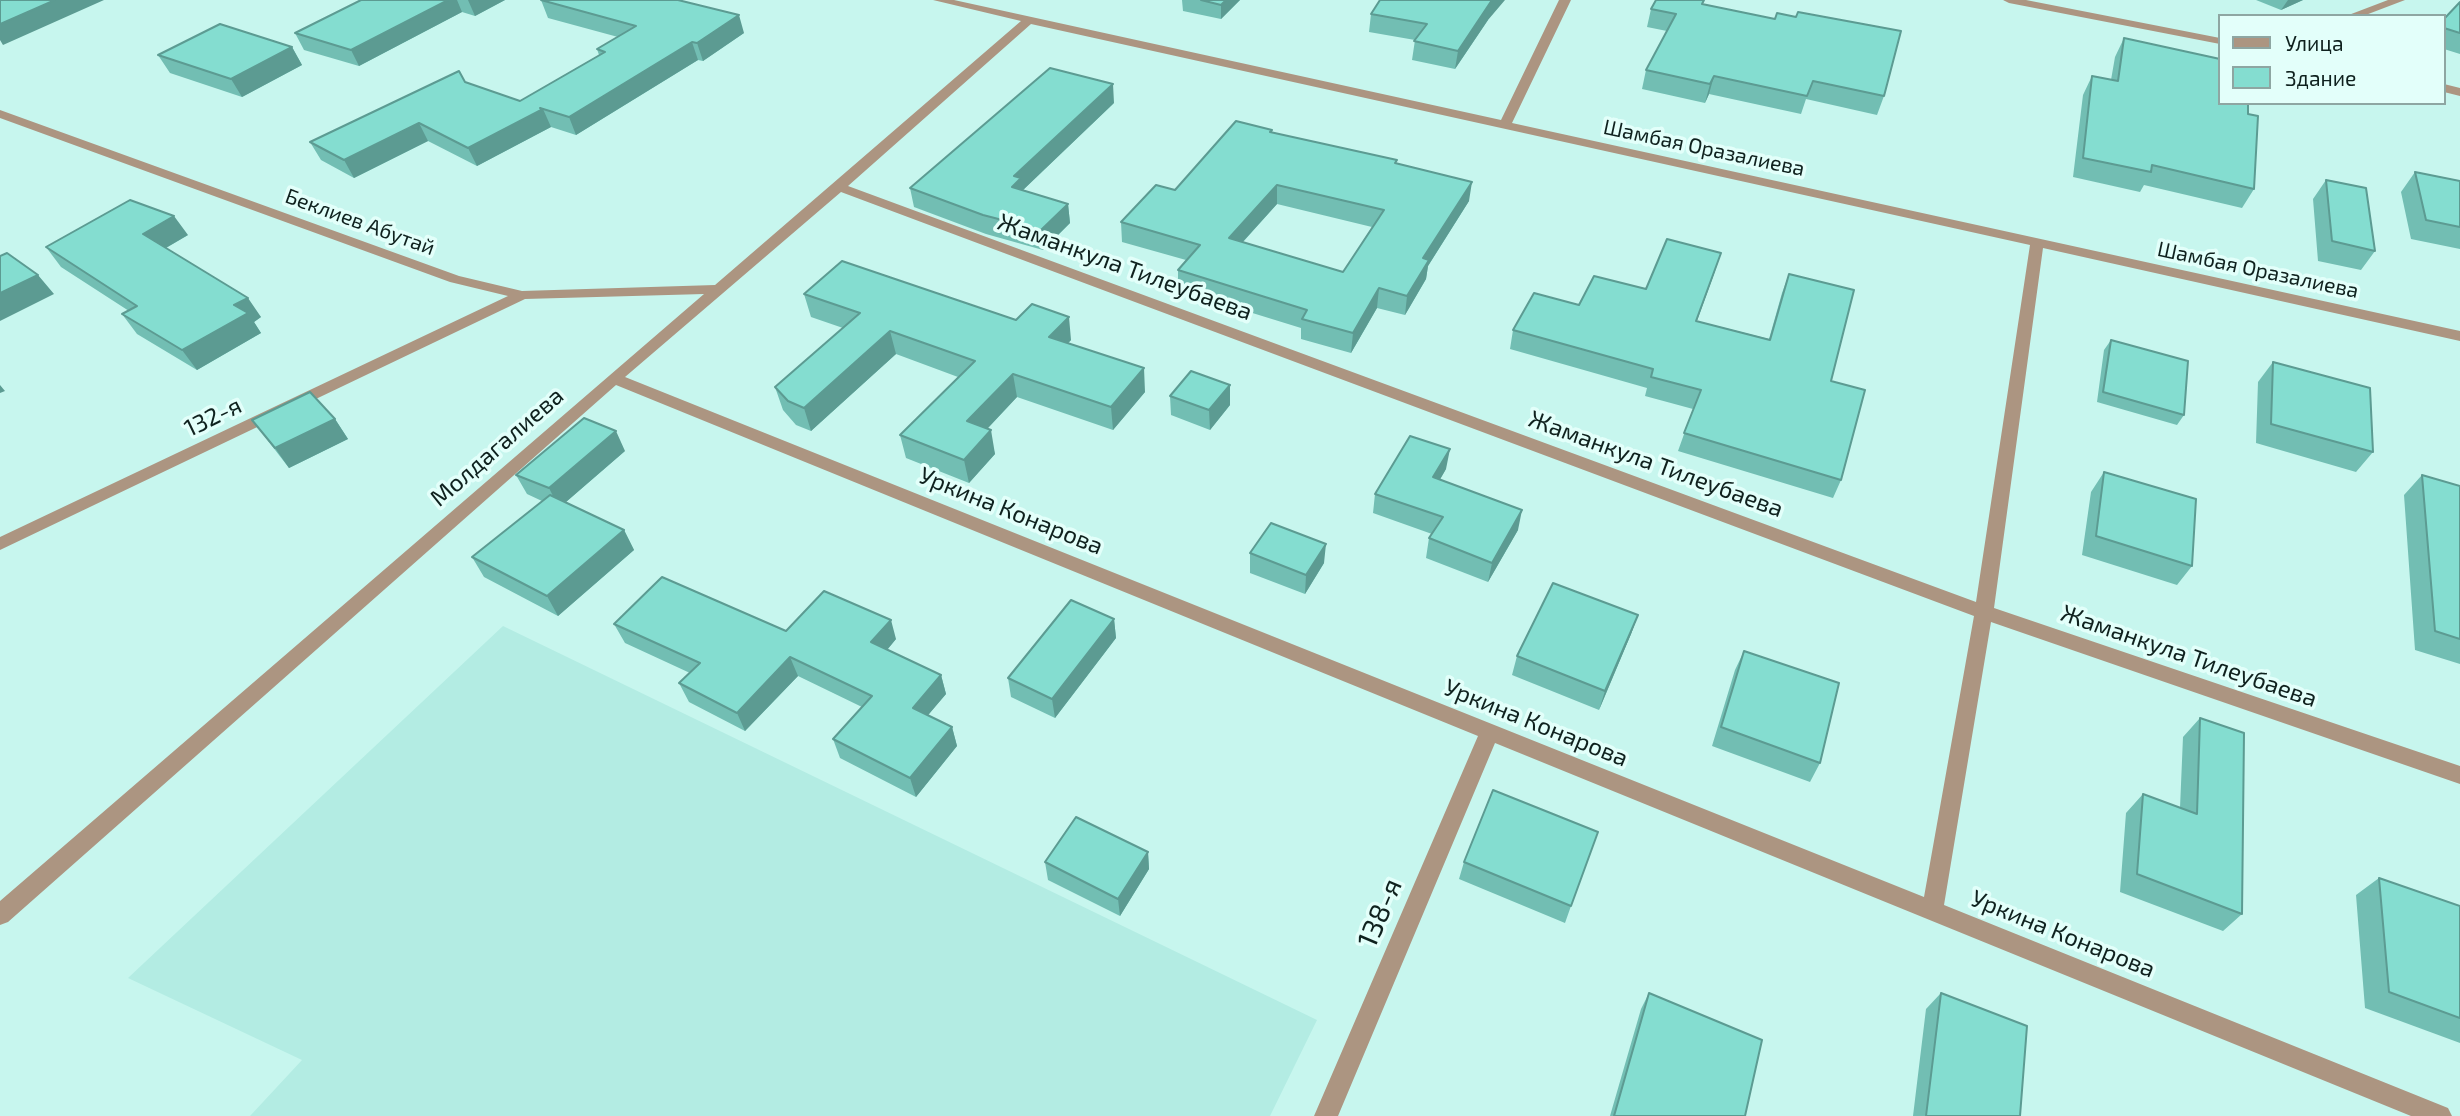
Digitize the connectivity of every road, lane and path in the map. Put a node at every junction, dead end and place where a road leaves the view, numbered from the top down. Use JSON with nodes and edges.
{"nodes":[{"id":1,"x":939,"y":0,"type":"edge"},
{"id":2,"x":1565,"y":0,"type":"edge"},
{"id":3,"x":2010,"y":0,"type":"edge"},
{"id":4,"x":2398,"y":0,"type":"edge"},
{"id":5,"x":2357,"y":14,"type":"edge"},
{"id":6,"x":1029,"y":20,"type":"junction"},
{"id":7,"x":2218,"y":41,"type":"edge"},
{"id":8,"x":0,"y":114,"type":"edge"},
{"id":9,"x":1504,"y":126,"type":"junction"},
{"id":10,"x":839,"y":187,"type":"junction"},
{"id":11,"x":2037,"y":243,"type":"junction"},
{"id":12,"x":719,"y":289,"type":"junction"},
{"id":13,"x":522,"y":295,"type":"junction"},
{"id":14,"x":2460,"y":335,"type":"edge"},
{"id":15,"x":614,"y":378,"type":"junction"},
{"id":16,"x":0,"y":544,"type":"edge"},
{"id":17,"x":1984,"y":612,"type":"junction"},
{"id":18,"x":1489,"y":733,"type":"junction"},
{"id":19,"x":2460,"y":775,"type":"edge"},
{"id":20,"x":1933,"y":909,"type":"junction"},
{"id":21,"x":0,"y":915,"type":"edge"},
{"id":22,"x":1325,"y":1116,"type":"edge"},
{"id":23,"x":2440,"y":1116,"type":"edge"}],
"edges":[{"from":1,"to":6,"type":"street","name":"Шамбая Оразалиева"},
{"from":2,"to":9,"type":"street"},
{"from":3,"to":7,"type":"street"},
{"from":4,"to":5,"type":"street"},
{"from":6,"to":9,"type":"street","name":"Шамбая Оразалиева"},
{"from":6,"to":10,"type":"street","name":"Молдагалиева"},
{"from":8,"to":13,"type":"street","name":"Беклиев Абутай"},
{"from":9,"to":11,"type":"street","name":"Шамбая Оразалиева"},
{"from":10,"to":12,"type":"street","name":"Молдагалиева"},
{"from":10,"to":17,"type":"street","name":"Жаманкула Тилеубаева"},
{"from":11,"to":14,"type":"street","name":"Шамбая Оразалиева"},
{"from":11,"to":17,"type":"street"},
{"from":12,"to":13,"type":"street","name":"Беклиев Абутай"},
{"from":12,"to":15,"type":"street","name":"Молдагалиева"},
{"from":13,"to":16,"type":"street","name":"132-я"},
{"from":15,"to":18,"type":"street","name":"Уркина Конарова"},
{"from":15,"to":21,"type":"street","name":"Молдагалиева"},
{"from":17,"to":19,"type":"street","name":"Жаманкула Тилеубаева"},
{"from":17,"to":20,"type":"street"},
{"from":18,"to":20,"type":"street","name":"Уркина Конарова"},
{"from":18,"to":22,"type":"street","name":"138-я"},
{"from":20,"to":23,"type":"street","name":"Уркина Конарова"}]}
